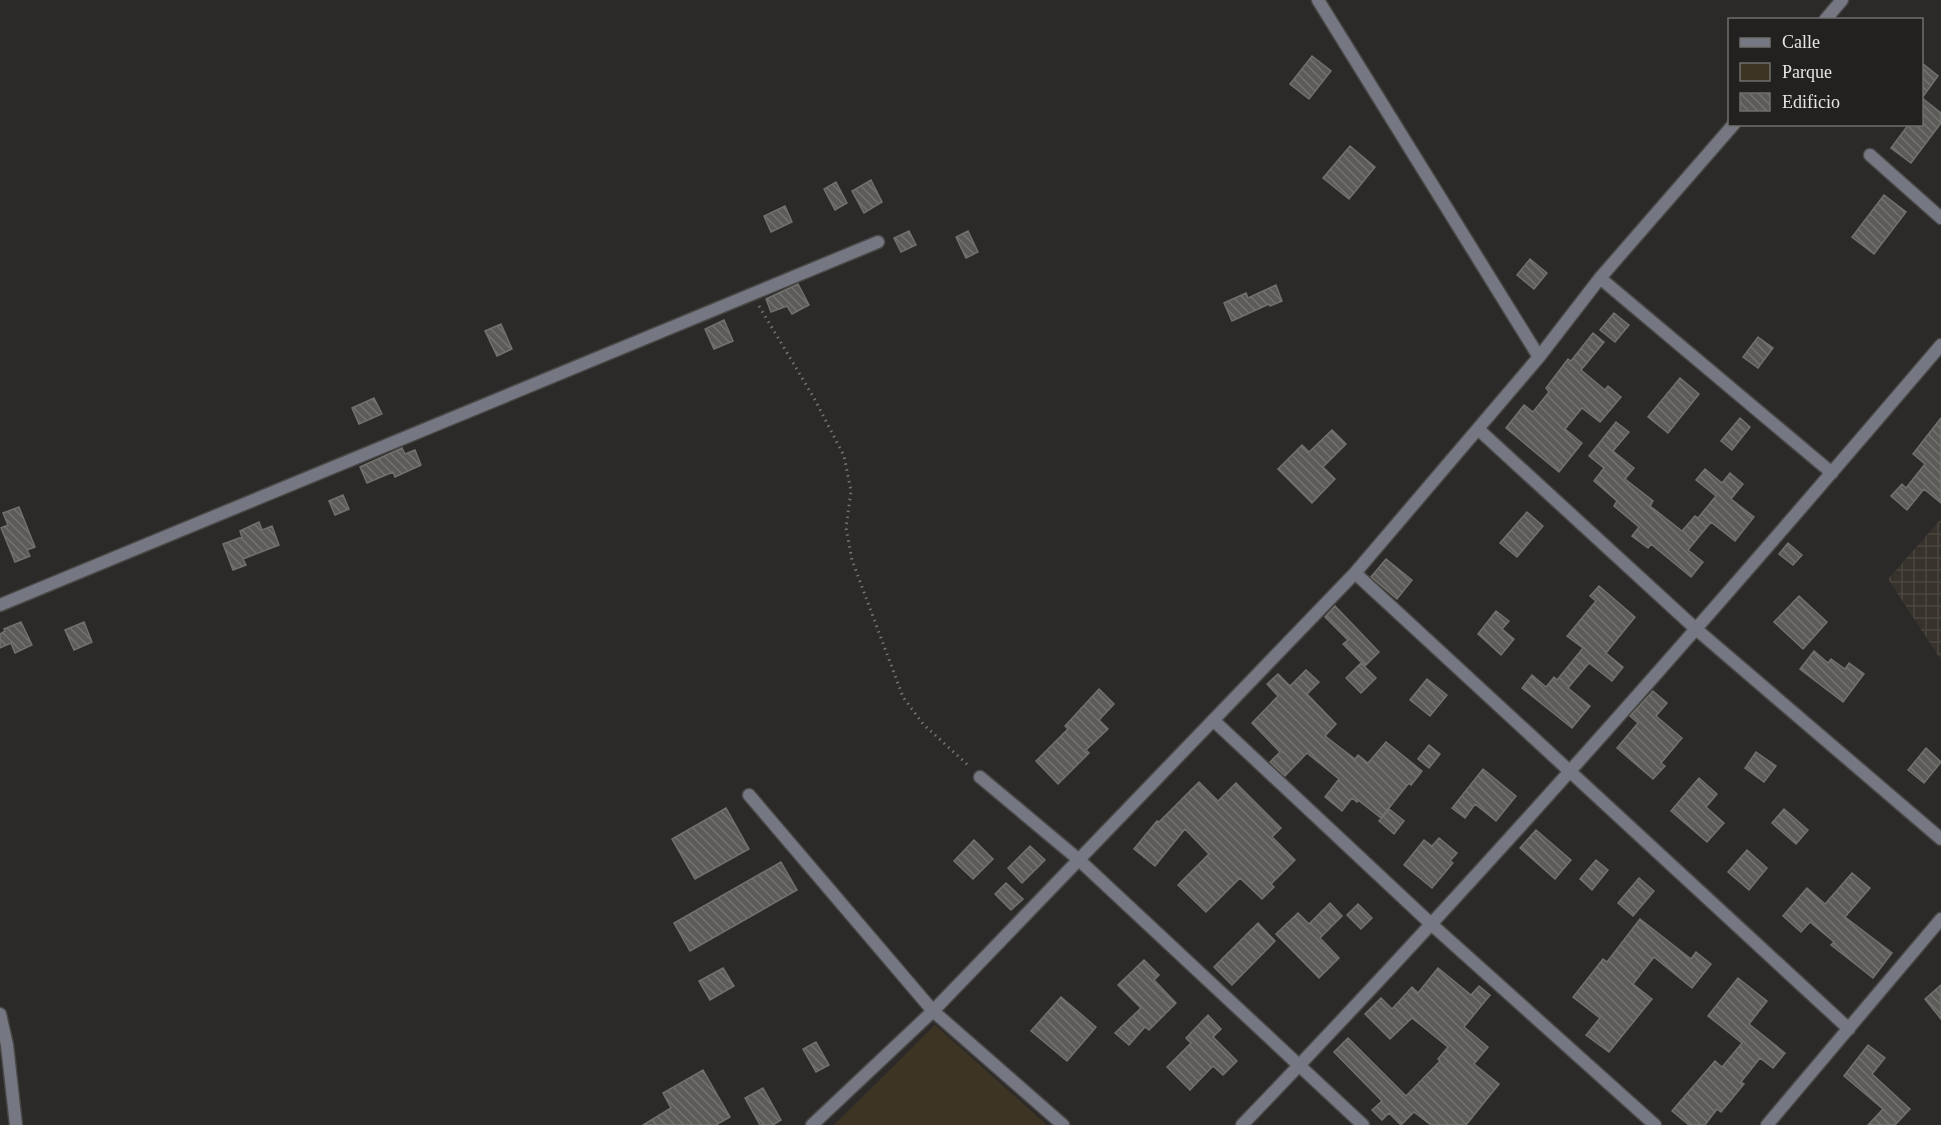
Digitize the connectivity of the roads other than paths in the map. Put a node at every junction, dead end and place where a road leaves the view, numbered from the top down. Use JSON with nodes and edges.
{"nodes":[{"id":1,"x":1318,"y":0,"type":"edge"},
{"id":2,"x":1842,"y":0,"type":"edge"},
{"id":3,"x":1827,"y":18,"type":"edge"},
{"id":4,"x":1732,"y":126,"type":"edge"},
{"id":5,"x":1870,"y":155,"type":"dead end"},
{"id":6,"x":1941,"y":218,"type":"edge"},
{"id":7,"x":878,"y":242,"type":"dead end"},
{"id":8,"x":1600,"y":278,"type":"junction"},
{"id":9,"x":1941,"y":345,"type":"edge"},
{"id":10,"x":1539,"y":357,"type":"junction"},
{"id":11,"x":1478,"y":429,"type":"junction"},
{"id":12,"x":1832,"y":473,"type":"junction"},
{"id":13,"x":1355,"y":573,"type":"junction"},
{"id":14,"x":0,"y":605,"type":"edge"},
{"id":15,"x":1696,"y":629,"type":"junction"},
{"id":16,"x":1213,"y":720,"type":"junction"},
{"id":17,"x":1570,"y":771,"type":"junction"},
{"id":18,"x":980,"y":777,"type":"road end"},
{"id":19,"x":749,"y":795,"type":"dead end"},
{"id":20,"x":1941,"y":839,"type":"edge"},
{"id":21,"x":1077,"y":859,"type":"junction"},
{"id":22,"x":1941,"y":919,"type":"edge"},
{"id":23,"x":1430,"y":923,"type":"junction"},
{"id":24,"x":933,"y":1011,"type":"junction"},
{"id":25,"x":0,"y":1014,"type":"edge"},
{"id":26,"x":1849,"y":1029,"type":"junction"},
{"id":27,"x":1299,"y":1066,"type":"junction"},
{"id":28,"x":16,"y":1125,"type":"edge"},
{"id":29,"x":812,"y":1125,"type":"edge"},
{"id":30,"x":1063,"y":1125,"type":"edge"},
{"id":31,"x":1242,"y":1125,"type":"edge"},
{"id":32,"x":1363,"y":1125,"type":"edge"},
{"id":33,"x":1655,"y":1125,"type":"edge"},
{"id":34,"x":1767,"y":1125,"type":"edge"}],
"edges":[{"from":1,"to":10,"type":"street"},
{"from":2,"to":3,"type":"street"},
{"from":4,"to":8,"type":"street"},
{"from":5,"to":6,"type":"street"},
{"from":7,"to":14,"type":"street"},
{"from":8,"to":10,"type":"street"},
{"from":8,"to":12,"type":"street"},
{"from":9,"to":12,"type":"street"},
{"from":10,"to":11,"type":"street"},
{"from":11,"to":13,"type":"street"},
{"from":11,"to":15,"type":"street"},
{"from":12,"to":15,"type":"street"},
{"from":13,"to":16,"type":"street"},
{"from":13,"to":17,"type":"street"},
{"from":15,"to":17,"type":"street"},
{"from":15,"to":20,"type":"street"},
{"from":16,"to":21,"type":"street"},
{"from":16,"to":23,"type":"street"},
{"from":17,"to":23,"type":"street"},
{"from":17,"to":26,"type":"street"},
{"from":18,"to":21,"type":"street"},
{"from":19,"to":24,"type":"street"},
{"from":21,"to":24,"type":"street"},
{"from":21,"to":27,"type":"street"},
{"from":22,"to":26,"type":"street"},
{"from":23,"to":27,"type":"street"},
{"from":23,"to":33,"type":"street"},
{"from":24,"to":29,"type":"street"},
{"from":24,"to":30,"type":"street"},
{"from":25,"to":28,"type":"street"},
{"from":26,"to":34,"type":"street"},
{"from":27,"to":31,"type":"street"},
{"from":27,"to":32,"type":"street"}]}
